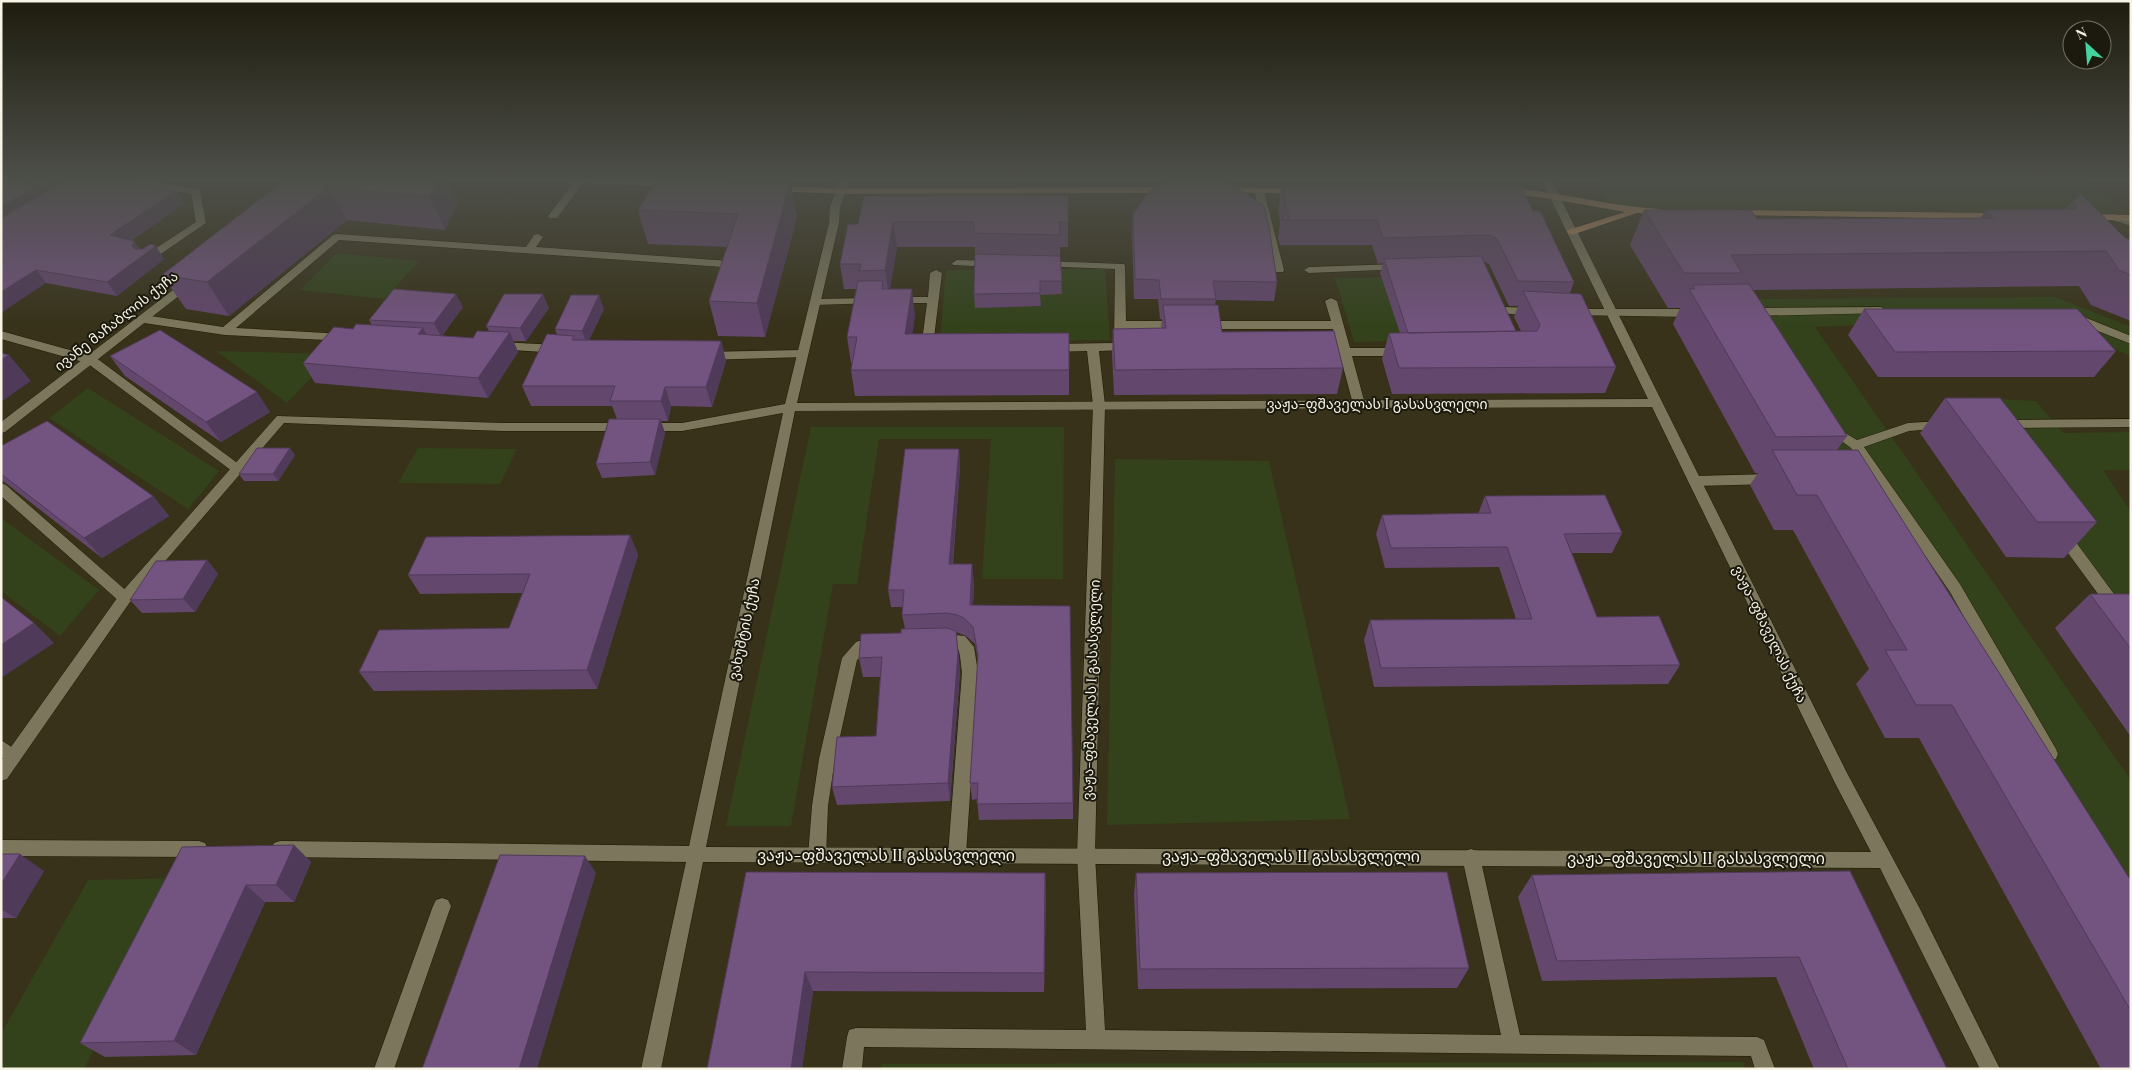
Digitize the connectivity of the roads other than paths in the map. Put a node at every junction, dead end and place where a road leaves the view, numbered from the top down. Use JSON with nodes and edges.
{"nodes":[{"id":1,"x":192,"y":229,"type":"edge"},
{"id":2,"x":833,"y":229,"type":"edge"},
{"id":3,"x":1269,"y":229,"type":"edge"},
{"id":4,"x":1571,"y":229,"type":"edge"},
{"id":5,"x":1582,"y":229,"type":"edge"},
{"id":6,"x":1572,"y":232,"type":"junction"},
{"id":7,"x":538,"y":237,"type":"dead end"},
{"id":8,"x":529,"y":250,"type":"junction"},
{"id":9,"x":148,"y":258,"type":"edge"},
{"id":10,"x":957,"y":263,"type":"dead end"},
{"id":11,"x":1005,"y":264,"type":"edge"},
{"id":12,"x":1034,"y":264,"type":"edge"},
{"id":13,"x":1415,"y":267,"type":"edge"},
{"id":14,"x":1280,"y":270,"type":"dead end"},
{"id":15,"x":1309,"y":270,"type":"dead end"},
{"id":16,"x":936,"y":273,"type":"dead end"},
{"id":17,"x":197,"y":276,"type":"edge"},
{"id":18,"x":724,"y":283,"type":"edge"},
{"id":19,"x":932,"y":300,"type":"junction"},
{"id":20,"x":1331,"y":301,"type":"dead end"},
{"id":21,"x":815,"y":302,"type":"junction"},
{"id":22,"x":1504,"y":311,"type":"edge"},
{"id":23,"x":1889,"y":311,"type":"edge"},
{"id":24,"x":1710,"y":313,"type":"edge"},
{"id":25,"x":2067,"y":314,"type":"edge"},
{"id":26,"x":1612,"y":315,"type":"junction"},
{"id":27,"x":144,"y":319,"type":"junction"},
{"id":28,"x":1120,"y":324,"type":"junction"},
{"id":29,"x":1338,"y":325,"type":"junction"},
{"id":30,"x":1760,"y":328,"type":"edge"},
{"id":31,"x":225,"y":332,"type":"junction"},
{"id":32,"x":1,"y":335,"type":"edge"},
{"id":33,"x":353,"y":338,"type":"edge"},
{"id":34,"x":2131,"y":340,"type":"edge"},
{"id":35,"x":481,"y":345,"type":"edge"},
{"id":36,"x":937,"y":348,"type":"edge"},
{"id":37,"x":1034,"y":348,"type":"edge"},
{"id":38,"x":1093,"y":348,"type":"junction"},
{"id":39,"x":570,"y":350,"type":"edge"},
{"id":40,"x":1346,"y":352,"type":"junction"},
{"id":41,"x":1415,"y":352,"type":"edge"},
{"id":42,"x":802,"y":354,"type":"junction"},
{"id":43,"x":698,"y":356,"type":"edge"},
{"id":44,"x":91,"y":360,"type":"junction"},
{"id":45,"x":1655,"y":403,"type":"junction"},
{"id":46,"x":1359,"y":404,"type":"junction"},
{"id":47,"x":1099,"y":405,"type":"junction"},
{"id":48,"x":791,"y":407,"type":"junction"},
{"id":49,"x":1822,"y":422,"type":"edge"},
{"id":50,"x":2131,"y":423,"type":"edge"},
{"id":51,"x":1986,"y":424,"type":"edge"},
{"id":52,"x":1956,"y":425,"type":"edge"},
{"id":53,"x":1,"y":429,"type":"edge"},
{"id":54,"x":1856,"y":445,"type":"junction"},
{"id":55,"x":237,"y":468,"type":"junction"},
{"id":56,"x":1782,"y":479,"type":"edge"},
{"id":57,"x":1695,"y":480,"type":"junction"},
{"id":58,"x":1864,"y":481,"type":"edge"},
{"id":59,"x":1882,"y":482,"type":"junction"},
{"id":60,"x":1,"y":488,"type":"edge"},
{"id":61,"x":2056,"y":525,"type":"edge"},
{"id":62,"x":126,"y":598,"type":"junction"},
{"id":63,"x":2131,"y":628,"type":"edge"},
{"id":64,"x":890,"y":640,"type":"edge"},
{"id":65,"x":920,"y":640,"type":"edge"},
{"id":66,"x":7,"y":752,"type":"edge"},
{"id":67,"x":2057,"y":768,"type":"edge"},
{"id":68,"x":1,"y":774,"type":"edge"},
{"id":69,"x":1,"y":848,"type":"edge"},
{"id":70,"x":220,"y":849,"type":"edge"},
{"id":71,"x":260,"y":849,"type":"edge"},
{"id":72,"x":698,"y":854,"type":"junction"},
{"id":73,"x":957,"y":855,"type":"junction"},
{"id":74,"x":1086,"y":855,"type":"junction"},
{"id":75,"x":817,"y":856,"type":"junction"},
{"id":76,"x":1471,"y":857,"type":"junction"},
{"id":77,"x":1885,"y":860,"type":"junction"},
{"id":78,"x":442,"y":906,"type":"dead end"},
{"id":79,"x":1096,"y":1040,"type":"junction"},
{"id":80,"x":1513,"y":1044,"type":"junction"},
{"id":81,"x":384,"y":1069,"type":"edge"},
{"id":82,"x":651,"y":1069,"type":"edge"},
{"id":83,"x":852,"y":1069,"type":"edge"},
{"id":84,"x":1765,"y":1069,"type":"edge"},
{"id":85,"x":1990,"y":1069,"type":"edge"}],
"edges":[{"from":1,"to":9,"type":"street"},
{"from":2,"to":21,"type":"street","name":"ვახუშტის ქუჩა"},
{"from":3,"to":14,"type":"street"},
{"from":4,"to":6,"type":"street","name":"ვაჟა-ფშაველას ქუჩა"},
{"from":5,"to":6,"type":"main road"},
{"from":6,"to":26,"type":"street","name":"ვაჟა-ფშაველას ქუჩა"},
{"from":7,"to":8,"type":"lane"},
{"from":8,"to":18,"type":"street"},
{"from":8,"to":31,"type":"street"},
{"from":10,"to":11,"type":"street"},
{"from":12,"to":28,"type":"street"},
{"from":13,"to":15,"type":"street"},
{"from":16,"to":19,"type":"street"},
{"from":17,"to":27,"type":"street","name":"ივანე მაჩაბლის ქუჩა"},
{"from":19,"to":21,"type":"street"},
{"from":19,"to":36,"type":"street"},
{"from":20,"to":29,"type":"street"},
{"from":21,"to":42,"type":"street","name":"ვახუშტის ქუჩა"},
{"from":22,"to":26,"type":"street"},
{"from":23,"to":30,"type":"street"},
{"from":24,"to":26,"type":"street"},
{"from":25,"to":34,"type":"street"},
{"from":26,"to":45,"type":"street","name":"ვაჟა-ფშაველას ქუჩა"},
{"from":27,"to":31,"type":"street"},
{"from":27,"to":44,"type":"street","name":"ივანე მაჩაბლის ქუჩა"},
{"from":28,"to":29,"type":"street"},
{"from":28,"to":38,"type":"street"},
{"from":29,"to":40,"type":"street"},
{"from":31,"to":33,"type":"street"},
{"from":32,"to":44,"type":"lane"},
{"from":35,"to":39,"type":"street"},
{"from":37,"to":38,"type":"street"},
{"from":38,"to":47,"type":"street"},
{"from":40,"to":41,"type":"street"},
{"from":40,"to":46,"type":"street"},
{"from":42,"to":43,"type":"street"},
{"from":42,"to":48,"type":"street","name":"ვახუშტის ქუჩა"},
{"from":44,"to":53,"type":"street","name":"ივანე მაჩაბლის ქუჩა"},
{"from":44,"to":55,"type":"street"},
{"from":45,"to":46,"type":"street","name":"ვაჟა-ფშაველას I გასასვლელი"},
{"from":45,"to":57,"type":"street","name":"ვაჟა-ფშაველას ქუჩა"},
{"from":46,"to":47,"type":"street","name":"ვაჟა-ფშაველას I გასასვლელი"},
{"from":47,"to":48,"type":"street","name":"ვაჟა-ფშაველას I გასასვლელი"},
{"from":47,"to":74,"type":"street","name":"ვაჟა-ფშაველას I გასასვლელი"},
{"from":48,"to":55,"type":"street","name":"ვაჟა-ფშაველას I გასასვლელი"},
{"from":48,"to":72,"type":"street","name":"ვახუშტის ქუჩა"},
{"from":49,"to":54,"type":"street"},
{"from":50,"to":51,"type":"street"},
{"from":52,"to":54,"type":"street"},
{"from":54,"to":59,"type":"street"},
{"from":55,"to":62,"type":"street","name":"ვაჟა-ფშაველას I გასასვლელი"},
{"from":56,"to":57,"type":"street"},
{"from":57,"to":77,"type":"street","name":"ვაჟა-ფშაველას ქუჩა"},
{"from":58,"to":59,"type":"street"},
{"from":59,"to":67,"type":"street"},
{"from":60,"to":62,"type":"street"},
{"from":61,"to":63,"type":"street"},
{"from":62,"to":66,"type":"street","name":"ვაჟა-ფშაველას I გასასვლელი"},
{"from":64,"to":75,"type":"street"},
{"from":65,"to":73,"type":"street"},
{"from":66,"to":68,"type":"street","name":"ვაჟა-ფშაველას I გასასვლელი"},
{"from":69,"to":70,"type":"street"},
{"from":71,"to":72,"type":"street","name":"ვაჟა-ფშაველას II გასასვლელი"},
{"from":72,"to":75,"type":"street","name":"ვაჟა-ფშაველას II გასასვლელი"},
{"from":72,"to":82,"type":"street","name":"ვახუშტის ქუჩა"},
{"from":73,"to":74,"type":"street","name":"ვაჟა-ფშაველას II გასასვლელი"},
{"from":73,"to":75,"type":"street","name":"ვაჟა-ფშაველას II გასასვლელი"},
{"from":74,"to":76,"type":"street","name":"ვაჟა-ფშაველას II გასასვლელი"},
{"from":74,"to":79,"type":"street","name":"ვაჟა-ფშაველას I გასასვლელი"},
{"from":76,"to":77,"type":"street","name":"ვაჟა-ფშაველას II გასასვლელი"},
{"from":76,"to":80,"type":"street"},
{"from":77,"to":85,"type":"street","name":"ვაჟა-ფშაველას ქუჩა"},
{"from":78,"to":81,"type":"street"},
{"from":79,"to":80,"type":"street"},
{"from":79,"to":83,"type":"street"},
{"from":80,"to":84,"type":"street"}]}
